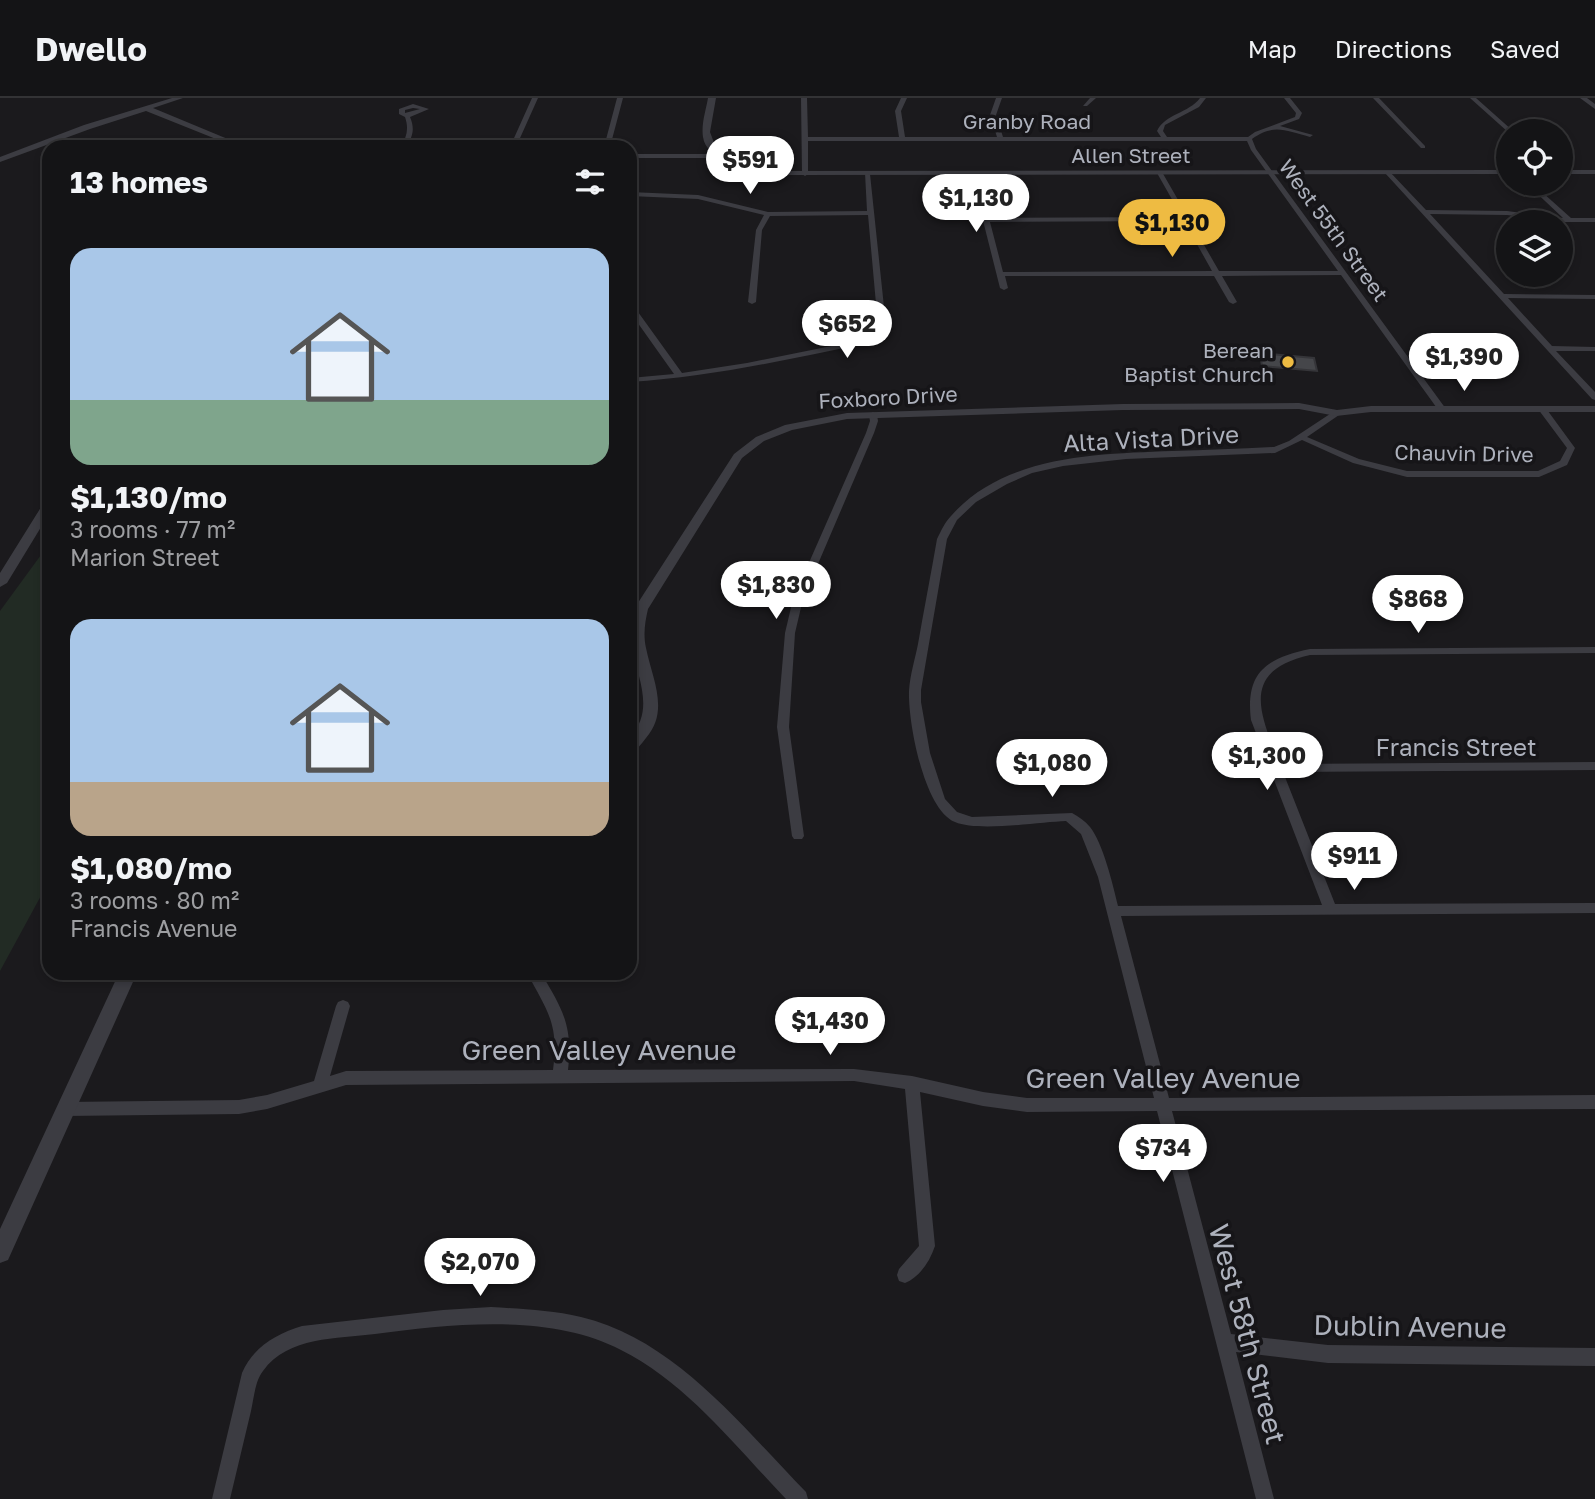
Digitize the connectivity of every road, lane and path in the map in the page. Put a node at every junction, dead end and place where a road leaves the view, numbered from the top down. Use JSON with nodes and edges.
{"nodes":[{"id":1,"x":179,"y":98,"type":"edge"},
{"id":2,"x":535,"y":98,"type":"edge"},
{"id":3,"x":621,"y":98,"type":"edge"},
{"id":4,"x":712,"y":98,"type":"edge"},
{"id":5,"x":804,"y":98,"type":"edge"},
{"id":6,"x":904,"y":98,"type":"edge"},
{"id":7,"x":999,"y":98,"type":"edge"},
{"id":8,"x":1093,"y":98,"type":"edge"},
{"id":9,"x":1202,"y":98,"type":"edge"},
{"id":10,"x":1287,"y":98,"type":"edge"},
{"id":11,"x":1376,"y":98,"type":"edge"},
{"id":12,"x":1473,"y":98,"type":"edge"},
{"id":13,"x":1583,"y":98,"type":"edge"},
{"id":14,"x":1085,"y":105,"type":"dead end"},
{"id":15,"x":1595,"y":107,"type":"edge"},
{"id":16,"x":146,"y":108,"type":"junction"},
{"id":17,"x":407,"y":116,"type":"dead end"},
{"id":18,"x":1497,"y":119,"type":"edge"},
{"id":19,"x":1275,"y":127,"type":"junction"},
{"id":20,"x":1310,"y":135,"type":"dead end"},
{"id":21,"x":1164,"y":138,"type":"junction"},
{"id":22,"x":805,"y":139,"type":"junction"},
{"id":23,"x":902,"y":139,"type":"junction"},
{"id":24,"x":1001,"y":139,"type":"junction"},
{"id":25,"x":1249,"y":139,"type":"junction"},
{"id":26,"x":56,"y":140,"type":"edge"},
{"id":27,"x":226,"y":140,"type":"edge"},
{"id":28,"x":407,"y":140,"type":"edge"},
{"id":29,"x":516,"y":140,"type":"edge"},
{"id":30,"x":609,"y":140,"type":"edge"},
{"id":31,"x":42,"y":145,"type":"edge"},
{"id":32,"x":1423,"y":147,"type":"dead end"},
{"id":33,"x":637,"y":156,"type":"edge"},
{"id":34,"x":722,"y":156,"type":"junction"},
{"id":35,"x":0,"y":160,"type":"edge"},
{"id":36,"x":1270,"y":172,"type":"junction"},
{"id":37,"x":1387,"y":172,"type":"junction"},
{"id":38,"x":1496,"y":172,"type":"edge"},
{"id":39,"x":1573,"y":172,"type":"edge"},
{"id":40,"x":1595,"y":172,"type":"edge"},
{"id":41,"x":974,"y":173,"type":"junction"},
{"id":42,"x":1160,"y":173,"type":"junction"},
{"id":43,"x":805,"y":174,"type":"junction"},
{"id":44,"x":867,"y":174,"type":"junction"},
{"id":45,"x":637,"y":194,"type":"edge"},
{"id":46,"x":1543,"y":196,"type":"edge"},
{"id":47,"x":1558,"y":210,"type":"edge"},
{"id":48,"x":1424,"y":212,"type":"junction"},
{"id":49,"x":1496,"y":212,"type":"edge"},
{"id":50,"x":768,"y":214,"type":"junction"},
{"id":51,"x":871,"y":214,"type":"junction"},
{"id":52,"x":1186,"y":219,"type":"junction"},
{"id":53,"x":987,"y":220,"type":"junction"},
{"id":54,"x":1573,"y":220,"type":"edge"},
{"id":55,"x":1595,"y":220,"type":"edge"},
{"id":56,"x":1217,"y":273,"type":"junction"},
{"id":57,"x":1344,"y":273,"type":"junction"},
{"id":58,"x":1001,"y":274,"type":"junction"},
{"id":59,"x":1004,"y":288,"type":"dead end"},
{"id":60,"x":1502,"y":296,"type":"junction"},
{"id":61,"x":1595,"y":297,"type":"edge"},
{"id":62,"x":752,"y":302,"type":"dead end"},
{"id":63,"x":1233,"y":302,"type":"dead end"},
{"id":64,"x":637,"y":317,"type":"edge"},
{"id":65,"x":1550,"y":348,"type":"junction"},
{"id":66,"x":1595,"y":349,"type":"edge"},
{"id":67,"x":680,"y":376,"type":"junction"},
{"id":68,"x":637,"y":379,"type":"edge"},
{"id":69,"x":1595,"y":397,"type":"edge"},
{"id":70,"x":1442,"y":409,"type":"junction"},
{"id":71,"x":1542,"y":409,"type":"junction"},
{"id":72,"x":1595,"y":409,"type":"edge"},
{"id":73,"x":1336,"y":414,"type":"junction"},
{"id":74,"x":873,"y":415,"type":"junction"},
{"id":75,"x":1301,"y":437,"type":"junction"},
{"id":76,"x":42,"y":515,"type":"edge"},
{"id":77,"x":0,"y":583,"type":"edge"},
{"id":78,"x":637,"y":627,"type":"edge"},
{"id":79,"x":637,"y":642,"type":"edge"},
{"id":80,"x":1595,"y":650,"type":"edge"},
{"id":81,"x":1262,"y":676,"type":"joint"},
{"id":82,"x":637,"y":741,"type":"edge"},
{"id":83,"x":1595,"y":766,"type":"edge"},
{"id":84,"x":1276,"y":768,"type":"junction"},
{"id":85,"x":957,"y":819,"type":"joint"},
{"id":86,"x":798,"y":836,"type":"dead end"},
{"id":87,"x":1595,"y":908,"type":"edge"},
{"id":88,"x":1330,"y":909,"type":"junction"},
{"id":89,"x":1113,"y":911,"type":"junction"},
{"id":90,"x":125,"y":980,"type":"edge"},
{"id":91,"x":538,"y":980,"type":"edge"},
{"id":92,"x":343,"y":1006,"type":"dead end"},
{"id":93,"x":560,"y":1075,"type":"junction"},
{"id":94,"x":912,"y":1083,"type":"junction"},
{"id":95,"x":320,"y":1086,"type":"junction"},
{"id":96,"x":1595,"y":1102,"type":"edge"},
{"id":97,"x":1161,"y":1104,"type":"junction"},
{"id":98,"x":65,"y":1109,"type":"junction"},
{"id":99,"x":0,"y":1253,"type":"edge"},
{"id":100,"x":905,"y":1275,"type":"dead end"},
{"id":101,"x":1223,"y":1342,"type":"junction"},
{"id":102,"x":1595,"y":1357,"type":"edge"},
{"id":103,"x":221,"y":1499,"type":"edge"},
{"id":104,"x":799,"y":1499,"type":"edge"},
{"id":105,"x":1265,"y":1499,"type":"edge"}],
"edges":[{"from":1,"to":16,"type":"street"},
{"from":2,"to":29,"type":"street"},
{"from":3,"to":30,"type":"street"},
{"from":4,"to":34,"type":"street"},
{"from":5,"to":22,"type":"street"},
{"from":6,"to":23,"type":"street"},
{"from":7,"to":24,"type":"street"},
{"from":8,"to":14,"type":"street"},
{"from":9,"to":21,"type":"street"},
{"from":10,"to":19,"type":"street"},
{"from":11,"to":32,"type":"street"},
{"from":12,"to":18,"type":"street"},
{"from":13,"to":15,"type":"street"},
{"from":16,"to":26,"type":"street"},
{"from":16,"to":27,"type":"street"},
{"from":17,"to":28,"type":"street"},
{"from":19,"to":20,"type":"street"},
{"from":19,"to":25,"type":"street"},
{"from":21,"to":24,"type":"street","name":"Granby Road"},
{"from":21,"to":25,"type":"street","name":"Granby Road"},
{"from":22,"to":23,"type":"street","name":"Granby Road"},
{"from":22,"to":43,"type":"street"},
{"from":23,"to":24,"type":"street","name":"Granby Road"},
{"from":25,"to":36,"type":"street","name":"West 55th Street"},
{"from":31,"to":35,"type":"street"},
{"from":33,"to":34,"type":"street","name":"Allen Street"},
{"from":34,"to":43,"type":"street","name":"Allen Street"},
{"from":36,"to":37,"type":"street","name":"Allen Street"},
{"from":36,"to":42,"type":"street","name":"Allen Street"},
{"from":36,"to":57,"type":"street","name":"West 55th Street"},
{"from":37,"to":38,"type":"street","name":"Allen Street"},
{"from":37,"to":48,"type":"street"},
{"from":39,"to":40,"type":"street"},
{"from":41,"to":42,"type":"street","name":"Allen Street"},
{"from":41,"to":44,"type":"street","name":"Allen Street"},
{"from":41,"to":53,"type":"street"},
{"from":42,"to":52,"type":"street"},
{"from":43,"to":44,"type":"street","name":"Allen Street"},
{"from":44,"to":51,"type":"street"},
{"from":45,"to":50,"type":"street"},
{"from":46,"to":47,"type":"street"},
{"from":48,"to":49,"type":"street"},
{"from":48,"to":60,"type":"street"},
{"from":50,"to":51,"type":"street"},
{"from":50,"to":62,"type":"street"},
{"from":51,"to":67,"type":"street"},
{"from":52,"to":53,"type":"street"},
{"from":52,"to":56,"type":"street"},
{"from":53,"to":58,"type":"street"},
{"from":54,"to":55,"type":"street"},
{"from":56,"to":57,"type":"street"},
{"from":56,"to":58,"type":"street"},
{"from":56,"to":63,"type":"street"},
{"from":57,"to":70,"type":"street","name":"West 55th Street"},
{"from":58,"to":59,"type":"street"},
{"from":60,"to":61,"type":"street"},
{"from":60,"to":65,"type":"street"},
{"from":64,"to":67,"type":"street"},
{"from":65,"to":66,"type":"street"},
{"from":65,"to":69,"type":"street"},
{"from":67,"to":68,"type":"street"},
{"from":70,"to":71,"type":"street","name":"Foxboro Drive"},
{"from":70,"to":73,"type":"street","name":"Foxboro Drive"},
{"from":71,"to":72,"type":"street","name":"Foxboro Drive"},
{"from":71,"to":75,"type":"street","name":"Chauvin Drive"},
{"from":73,"to":74,"type":"street","name":"Foxboro Drive"},
{"from":73,"to":75,"type":"street","name":"Alta Vista Drive"},
{"from":74,"to":78,"type":"street","name":"Foxboro Drive"},
{"from":74,"to":86,"type":"street"},
{"from":75,"to":85,"type":"street","name":"Alta Vista Drive"},
{"from":76,"to":77,"type":"street"},
{"from":79,"to":82,"type":"street","name":"Foxboro Drive"},
{"from":80,"to":81,"type":"street"},
{"from":81,"to":84,"type":"street"},
{"from":83,"to":84,"type":"street","name":"Francis Street"},
{"from":84,"to":88,"type":"street"},
{"from":85,"to":89,"type":"street","name":"West 58th Street"},
{"from":87,"to":88,"type":"street"},
{"from":88,"to":89,"type":"street"},
{"from":89,"to":97,"type":"street","name":"West 58th Street"},
{"from":90,"to":98,"type":"street"},
{"from":91,"to":93,"type":"street"},
{"from":92,"to":95,"type":"street"},
{"from":93,"to":94,"type":"street","name":"Green Valley Avenue"},
{"from":93,"to":95,"type":"street","name":"Green Valley Avenue"},
{"from":94,"to":97,"type":"street","name":"Green Valley Avenue"},
{"from":94,"to":100,"type":"street"},
{"from":95,"to":98,"type":"street","name":"Green Valley Avenue"},
{"from":96,"to":97,"type":"street","name":"Green Valley Avenue"},
{"from":97,"to":101,"type":"street","name":"West 58th Street"},
{"from":98,"to":99,"type":"street"},
{"from":101,"to":102,"type":"street","name":"Dublin Avenue"},
{"from":101,"to":105,"type":"street","name":"West 58th Street"},
{"from":103,"to":104,"type":"street"}]}
